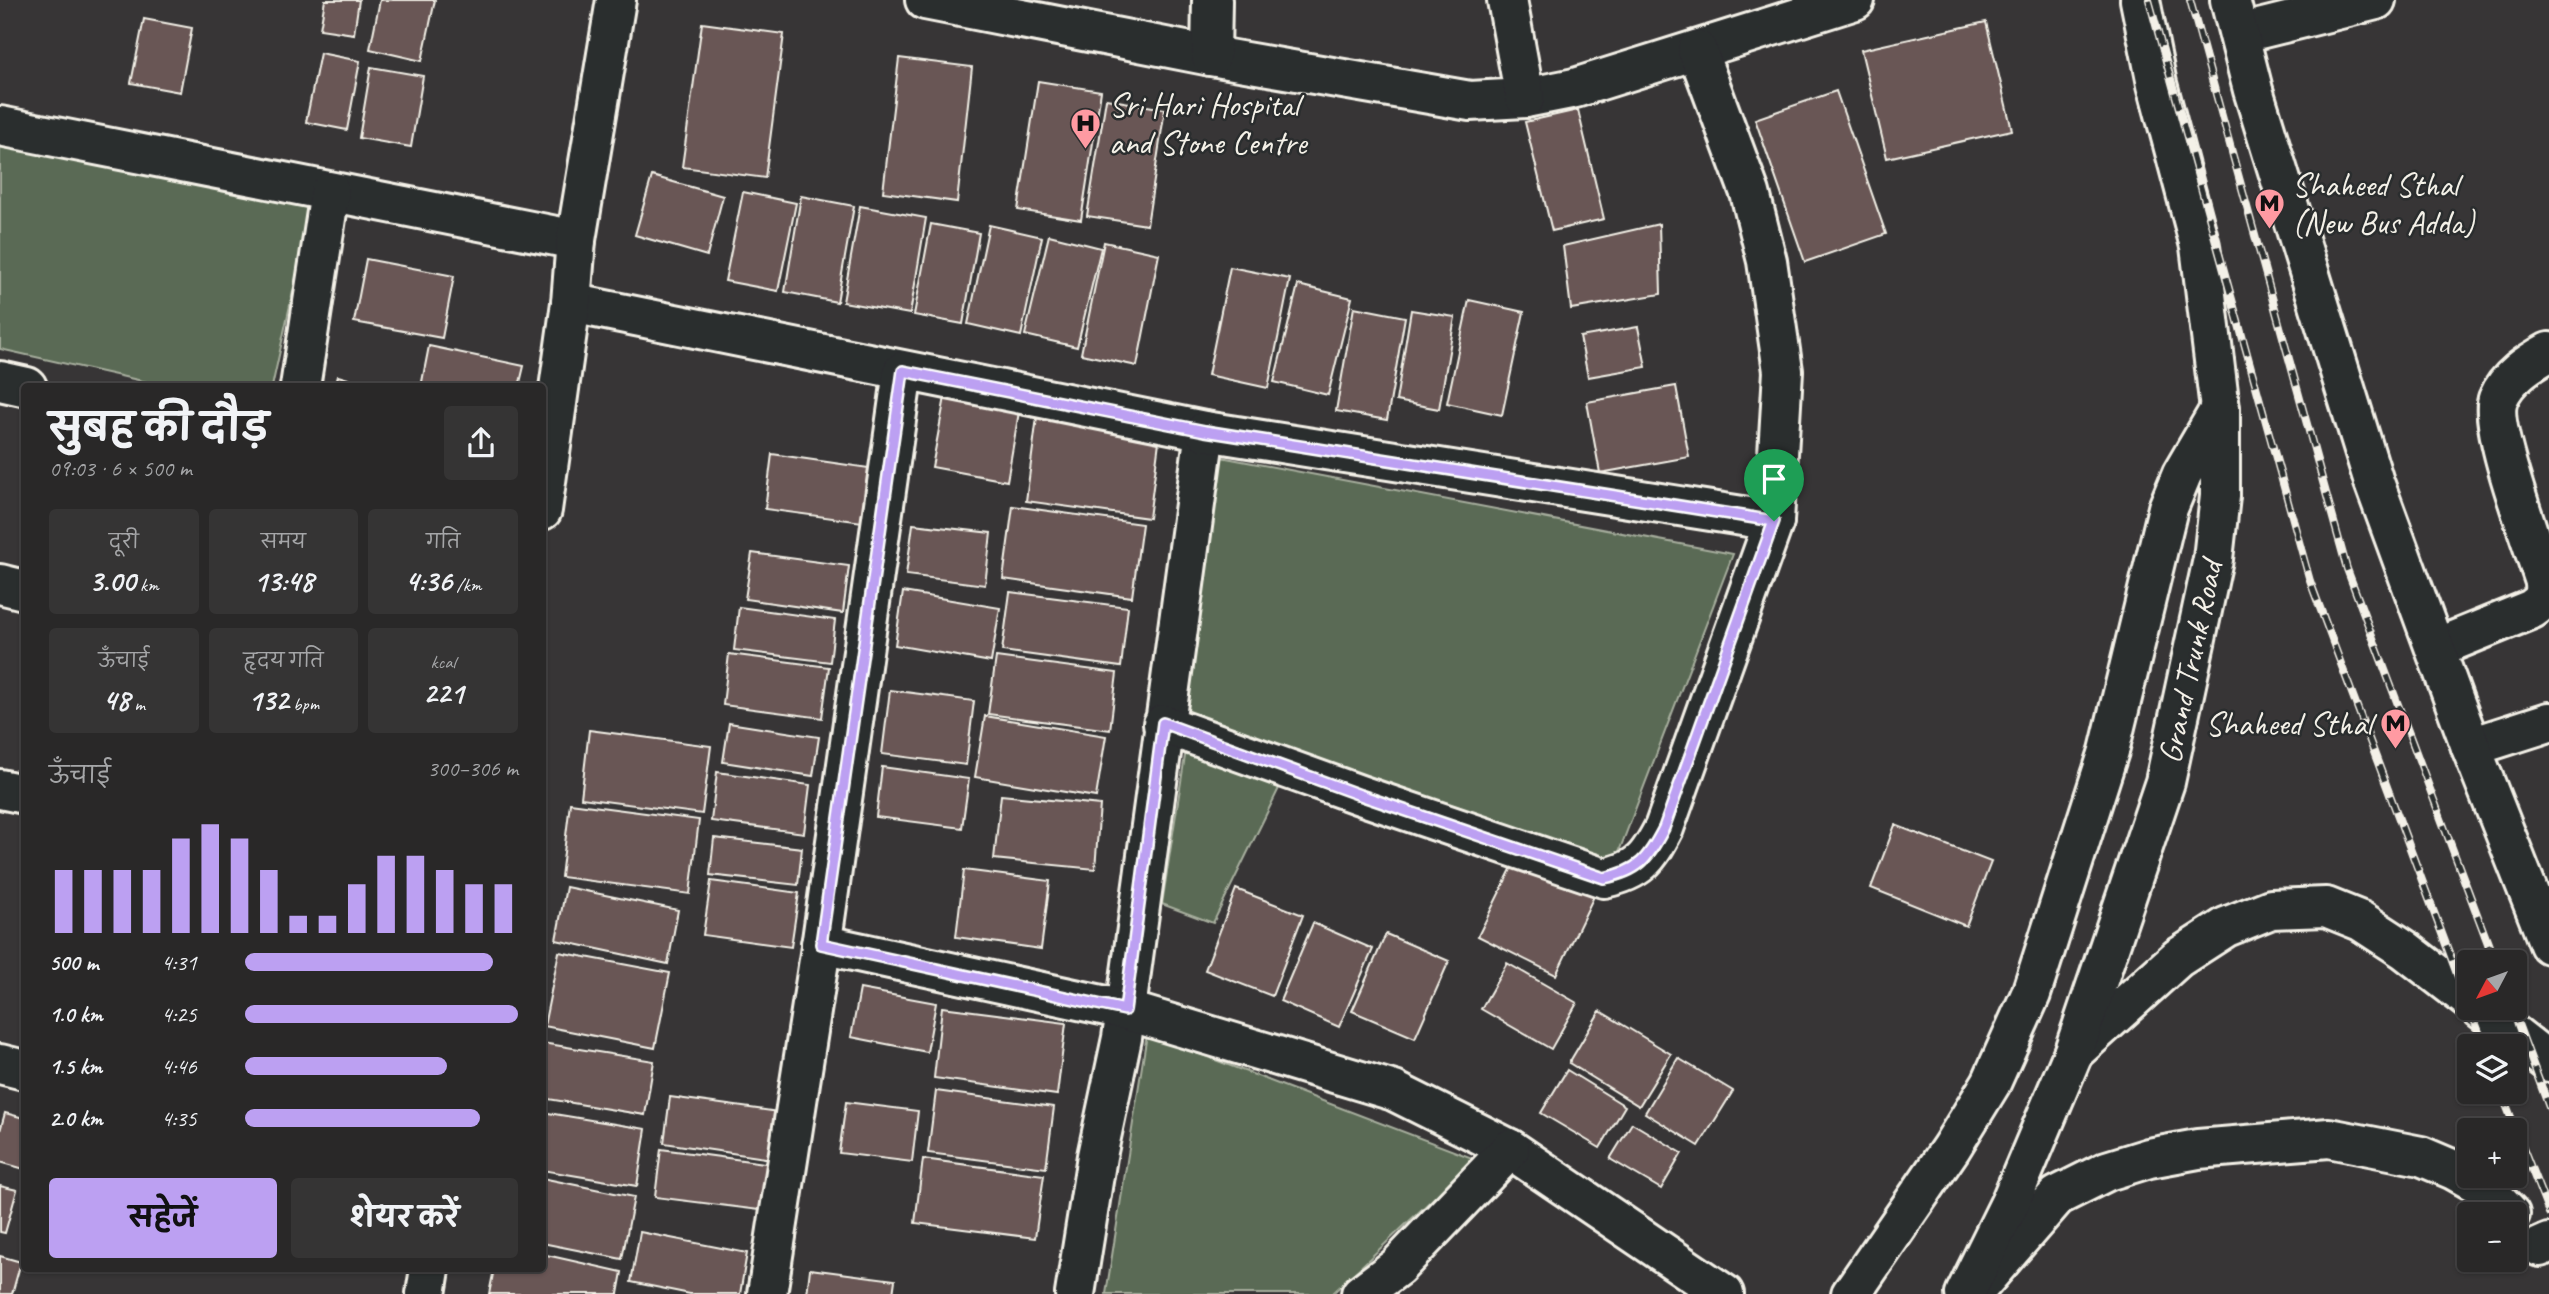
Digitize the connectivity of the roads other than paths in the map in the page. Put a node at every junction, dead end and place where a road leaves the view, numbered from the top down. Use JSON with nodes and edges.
{"nodes":[{"id":1,"x":616,"y":0,"type":"edge"},
{"id":2,"x":925,"y":0,"type":"edge"},
{"id":3,"x":1212,"y":0,"type":"edge"},
{"id":4,"x":1507,"y":0,"type":"edge"},
{"id":5,"x":1855,"y":0,"type":"edge"},
{"id":6,"x":2140,"y":0,"type":"edge"},
{"id":7,"x":2376,"y":0,"type":"edge"},
{"id":8,"x":2234,"y":17,"type":"edge"},
{"id":9,"x":1698,"y":50,"type":"junction"},
{"id":10,"x":1211,"y":56,"type":"junction"},
{"id":11,"x":1525,"y":98,"type":"junction"},
{"id":12,"x":0,"y":126,"type":"edge"},
{"id":13,"x":330,"y":192,"type":"junction"},
{"id":14,"x":576,"y":240,"type":"junction"},
{"id":15,"x":571,"y":303,"type":"junction"},
{"id":16,"x":2549,"y":352,"type":"edge"},
{"id":17,"x":903,"y":371,"type":"junction"},
{"id":18,"x":0,"y":381,"type":"edge"},
{"id":19,"x":301,"y":383,"type":"edge"},
{"id":20,"x":21,"y":386,"type":"edge"},
{"id":21,"x":2220,"y":409,"type":"junction"},
{"id":22,"x":1205,"y":431,"type":"junction"},
{"id":23,"x":546,"y":481,"type":"edge"},
{"id":24,"x":1774,"y":521,"type":"junction"},
{"id":25,"x":0,"y":584,"type":"edge"},
{"id":26,"x":21,"y":589,"type":"edge"},
{"id":27,"x":2436,"y":648,"type":"junction"},
{"id":28,"x":2549,"y":722,"type":"edge"},
{"id":29,"x":1163,"y":723,"type":"junction"},
{"id":30,"x":2471,"y":747,"type":"junction"},
{"id":31,"x":0,"y":789,"type":"edge"},
{"id":32,"x":21,"y":793,"type":"edge"},
{"id":33,"x":821,"y":944,"type":"junction"},
{"id":34,"x":2549,"y":944,"type":"edge"},
{"id":35,"x":2457,"y":990,"type":"edge"},
{"id":36,"x":1125,"y":1010,"type":"junction"},
{"id":37,"x":2495,"y":1020,"type":"edge"},
{"id":38,"x":2074,"y":1051,"type":"junction"},
{"id":39,"x":2549,"y":1062,"type":"edge"},
{"id":40,"x":0,"y":1064,"type":"edge"},
{"id":41,"x":21,"y":1069,"type":"edge"},
{"id":42,"x":1510,"y":1149,"type":"junction"},
{"id":43,"x":2498,"y":1202,"type":"edge"},
{"id":44,"x":430,"y":1272,"type":"edge"},
{"id":45,"x":426,"y":1294,"type":"edge"},
{"id":46,"x":767,"y":1294,"type":"edge"},
{"id":47,"x":1075,"y":1294,"type":"edge"},
{"id":48,"x":1361,"y":1294,"type":"edge"},
{"id":49,"x":1724,"y":1294,"type":"edge"},
{"id":50,"x":1852,"y":1294,"type":"edge"},
{"id":51,"x":1965,"y":1294,"type":"edge"},
{"id":52,"x":1972,"y":1294,"type":"edge"}],
"edges":[{"from":1,"to":14,"type":"main road"},
{"from":2,"to":10,"type":"main road"},
{"from":3,"to":10,"type":"main road"},
{"from":4,"to":11,"type":"main road"},
{"from":5,"to":9,"type":"main road"},
{"from":6,"to":21,"type":"main road","name":"Grand Trunk Road"},
{"from":7,"to":8,"type":"main road"},
{"from":8,"to":27,"type":"main road"},
{"from":9,"to":11,"type":"main road"},
{"from":9,"to":24,"type":"main road"},
{"from":10,"to":11,"type":"main road"},
{"from":12,"to":13,"type":"main road"},
{"from":13,"to":14,"type":"main road"},
{"from":13,"to":19,"type":"main road"},
{"from":14,"to":15,"type":"main road"},
{"from":15,"to":17,"type":"main road"},
{"from":15,"to":23,"type":"main road"},
{"from":16,"to":27,"type":"main road"},
{"from":17,"to":22,"type":"main road"},
{"from":17,"to":33,"type":"main road"},
{"from":18,"to":20,"type":"main road"},
{"from":21,"to":38,"type":"main road","name":"Grand Trunk Road"},
{"from":21,"to":50,"type":"main road"},
{"from":22,"to":24,"type":"main road"},
{"from":22,"to":29,"type":"main road"},
{"from":24,"to":29,"type":"main road"},
{"from":25,"to":26,"type":"main road"},
{"from":27,"to":30,"type":"main road"},
{"from":28,"to":30,"type":"main road"},
{"from":29,"to":36,"type":"main road"},
{"from":30,"to":34,"type":"main road"},
{"from":31,"to":32,"type":"main road"},
{"from":33,"to":36,"type":"main road"},
{"from":33,"to":46,"type":"main road"},
{"from":35,"to":38,"type":"main road"},
{"from":36,"to":42,"type":"main road"},
{"from":36,"to":47,"type":"main road"},
{"from":37,"to":39,"type":"main road"},
{"from":38,"to":51,"type":"main road","name":"Grand Trunk Road"},
{"from":40,"to":41,"type":"main road"},
{"from":42,"to":48,"type":"main road"},
{"from":42,"to":49,"type":"main road"},
{"from":43,"to":52,"type":"main road"},
{"from":44,"to":45,"type":"main road"}]}
